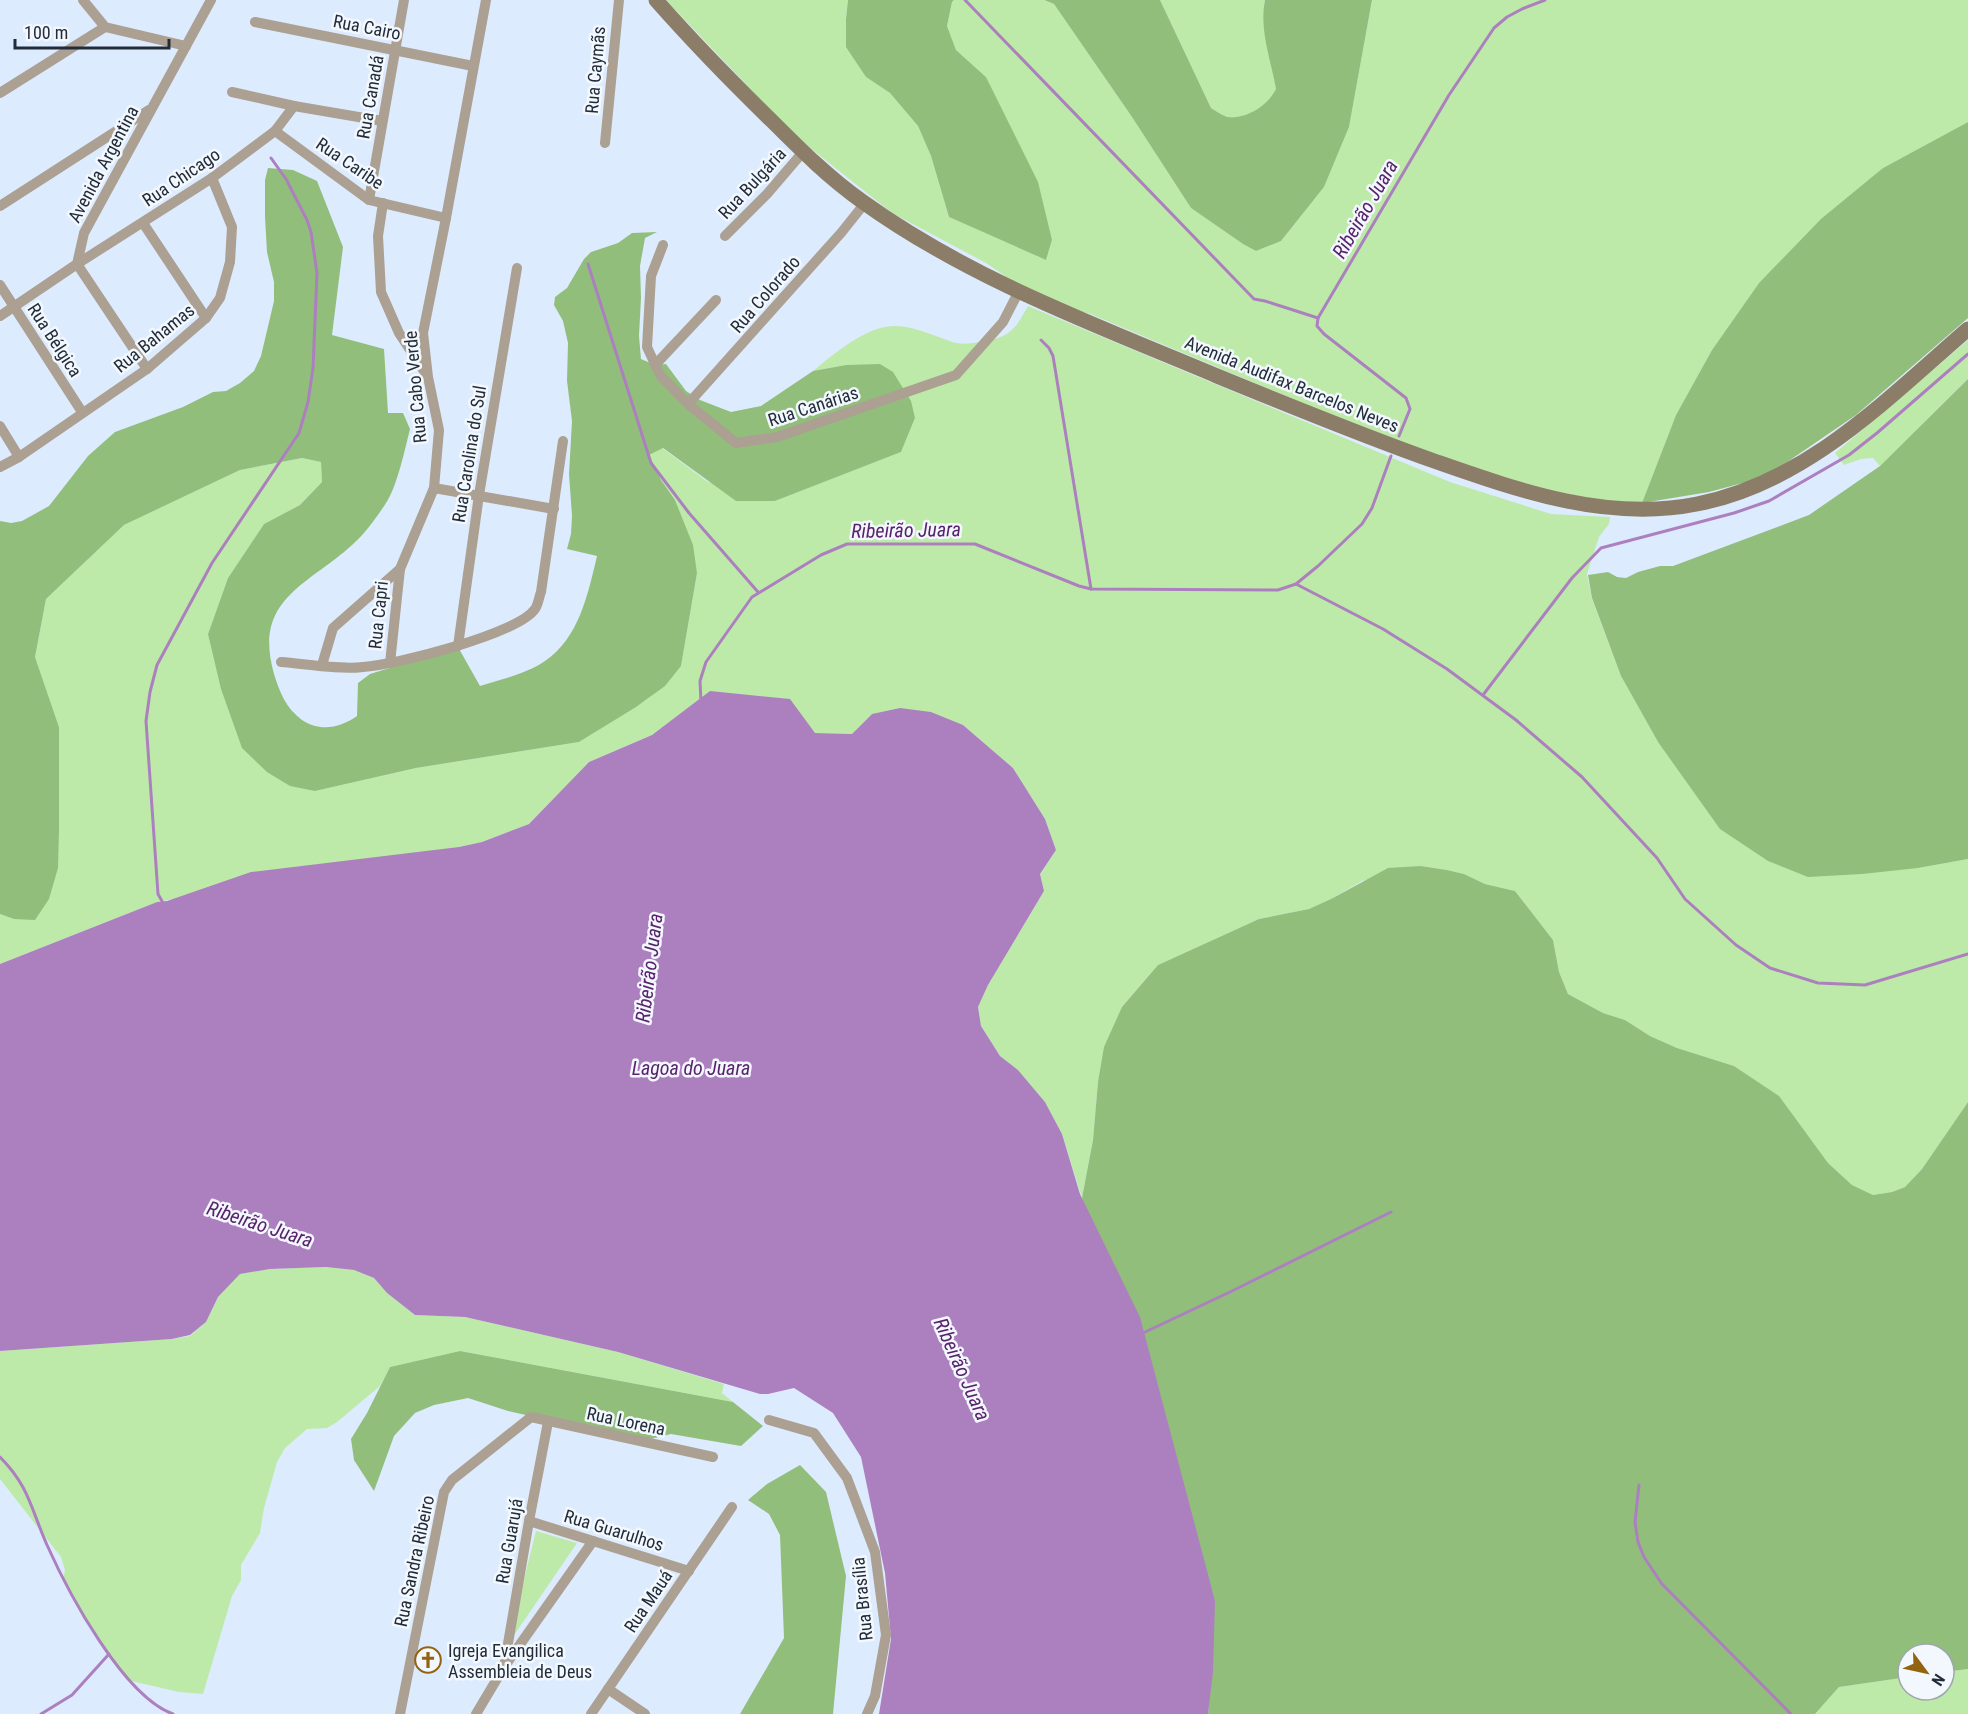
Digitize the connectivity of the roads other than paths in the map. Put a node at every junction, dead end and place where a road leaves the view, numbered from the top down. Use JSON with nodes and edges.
{"nodes":[{"id":1,"x":83,"y":0,"type":"edge"},
{"id":2,"x":211,"y":0,"type":"edge"},
{"id":3,"x":404,"y":0,"type":"edge"},
{"id":4,"x":486,"y":0,"type":"edge"},
{"id":5,"x":619,"y":0,"type":"edge"},
{"id":6,"x":656,"y":0,"type":"edge"},
{"id":7,"x":255,"y":22,"type":"dead end"},
{"id":8,"x":105,"y":27,"type":"junction"},
{"id":9,"x":186,"y":46,"type":"junction"},
{"id":10,"x":395,"y":49,"type":"junction"},
{"id":11,"x":474,"y":66,"type":"junction"},
{"id":12,"x":232,"y":92,"type":"dead end"},
{"id":13,"x":0,"y":93,"type":"edge"},
{"id":14,"x":294,"y":106,"type":"junction"},
{"id":15,"x":152,"y":108,"type":"junction"},
{"id":16,"x":382,"y":121,"type":"junction"},
{"id":17,"x":275,"y":131,"type":"junction"},
{"id":18,"x":606,"y":143,"type":"dead end"},
{"id":19,"x":803,"y":152,"type":"junction"},
{"id":20,"x":212,"y":178,"type":"junction"},
{"id":21,"x":369,"y":200,"type":"junction"},
{"id":22,"x":383,"y":203,"type":"junction"},
{"id":23,"x":864,"y":203,"type":"junction"},
{"id":24,"x":0,"y":206,"type":"edge"},
{"id":25,"x":446,"y":218,"type":"junction"},
{"id":26,"x":143,"y":223,"type":"junction"},
{"id":27,"x":725,"y":236,"type":"dead end"},
{"id":28,"x":663,"y":245,"type":"dead end"},
{"id":29,"x":77,"y":264,"type":"junction"},
{"id":30,"x":517,"y":268,"type":"dead end"},
{"id":31,"x":0,"y":285,"type":"edge"},
{"id":32,"x":1019,"y":291,"type":"junction"},
{"id":33,"x":716,"y":300,"type":"dead end"},
{"id":34,"x":14,"y":307,"type":"junction"},
{"id":35,"x":0,"y":316,"type":"edge"},
{"id":36,"x":206,"y":318,"type":"junction"},
{"id":37,"x":1968,"y":329,"type":"edge"},
{"id":38,"x":655,"y":365,"type":"junction"},
{"id":39,"x":147,"y":369,"type":"junction"},
{"id":40,"x":428,"y":377,"type":"junction"},
{"id":41,"x":688,"y":404,"type":"junction"},
{"id":42,"x":82,"y":412,"type":"junction"},
{"id":43,"x":0,"y":426,"type":"edge"},
{"id":44,"x":563,"y":441,"type":"dead end"},
{"id":45,"x":19,"y":456,"type":"junction"},
{"id":46,"x":0,"y":467,"type":"edge"},
{"id":47,"x":434,"y":488,"type":"junction"},
{"id":48,"x":479,"y":495,"type":"junction"},
{"id":49,"x":554,"y":508,"type":"junction"},
{"id":50,"x":400,"y":569,"type":"junction"},
{"id":51,"x":458,"y":646,"type":"junction"},
{"id":52,"x":281,"y":662,"type":"dead end"},
{"id":53,"x":390,"y":663,"type":"junction"},
{"id":54,"x":322,"y":665,"type":"junction"},
{"id":55,"x":531,"y":1417,"type":"joint"},
{"id":56,"x":769,"y":1420,"type":"dead end"},
{"id":57,"x":548,"y":1422,"type":"junction"},
{"id":58,"x":713,"y":1457,"type":"dead end"},
{"id":59,"x":732,"y":1507,"type":"dead end"},
{"id":60,"x":529,"y":1521,"type":"junction"},
{"id":61,"x":593,"y":1540,"type":"junction"},
{"id":62,"x":689,"y":1570,"type":"junction"},
{"id":63,"x":504,"y":1667,"type":"junction"},
{"id":64,"x":608,"y":1689,"type":"junction"},
{"id":65,"x":479,"y":1713,"type":"edge"},
{"id":66,"x":400,"y":1714,"type":"edge"},
{"id":67,"x":591,"y":1714,"type":"edge"},
{"id":68,"x":645,"y":1714,"type":"edge"},
{"id":69,"x":867,"y":1714,"type":"edge"}],
"edges":[{"from":1,"to":8,"type":"street"},
{"from":2,"to":9,"type":"street","name":"Avenida Argentina"},
{"from":3,"to":10,"type":"street","name":"Rua Canadá"},
{"from":4,"to":11,"type":"street","name":"Rua Cabo Verde"},
{"from":5,"to":18,"type":"street","name":"Rua Caymãs"},
{"from":6,"to":19,"type":"main road","name":"Avenida Audifax Barcelos Neves"},
{"from":7,"to":10,"type":"street","name":"Rua Cairo"},
{"from":8,"to":9,"type":"street"},
{"from":8,"to":13,"type":"street"},
{"from":9,"to":15,"type":"street","name":"Avenida Argentina"},
{"from":10,"to":11,"type":"street","name":"Rua Cairo"},
{"from":10,"to":16,"type":"street","name":"Rua Canadá"},
{"from":11,"to":25,"type":"street","name":"Rua Cabo Verde"},
{"from":12,"to":14,"type":"street"},
{"from":14,"to":16,"type":"street"},
{"from":14,"to":17,"type":"street","name":"Rua Chicago"},
{"from":15,"to":24,"type":"street"},
{"from":15,"to":29,"type":"street","name":"Avenida Argentina"},
{"from":16,"to":21,"type":"street","name":"Rua Canadá"},
{"from":17,"to":20,"type":"street","name":"Rua Chicago"},
{"from":17,"to":21,"type":"street","name":"Rua Caribe"},
{"from":19,"to":23,"type":"main road","name":"Avenida Audifax Barcelos Neves"},
{"from":19,"to":27,"type":"street","name":"Rua Bulgária"},
{"from":20,"to":26,"type":"street","name":"Rua Chicago"},
{"from":20,"to":36,"type":"street","name":"Rua Bahamas"},
{"from":21,"to":22,"type":"street","name":"Rua Caribe"},
{"from":22,"to":25,"type":"street","name":"Rua Caribe"},
{"from":22,"to":40,"type":"street"},
{"from":23,"to":32,"type":"main road","name":"Avenida Audifax Barcelos Neves"},
{"from":23,"to":41,"type":"street","name":"Rua Colorado"},
{"from":25,"to":40,"type":"street","name":"Rua Cabo Verde"},
{"from":26,"to":29,"type":"street","name":"Rua Chicago"},
{"from":26,"to":36,"type":"street"},
{"from":28,"to":38,"type":"street","name":"Rua Canárias"},
{"from":29,"to":34,"type":"street"},
{"from":29,"to":39,"type":"street"},
{"from":30,"to":48,"type":"street","name":"Rua Carolina do Sul"},
{"from":31,"to":34,"type":"street","name":"Rua Bélgica"},
{"from":32,"to":37,"type":"main road","name":"Avenida Audifax Barcelos Neves"},
{"from":32,"to":41,"type":"street","name":"Rua Canárias"},
{"from":33,"to":38,"type":"street"},
{"from":34,"to":35,"type":"street"},
{"from":34,"to":42,"type":"street","name":"Rua Bélgica"},
{"from":36,"to":39,"type":"street","name":"Rua Bahamas"},
{"from":38,"to":41,"type":"street","name":"Rua Canárias"},
{"from":39,"to":42,"type":"street","name":"Rua Bahamas"},
{"from":40,"to":47,"type":"street","name":"Rua Cabo Verde"},
{"from":42,"to":45,"type":"street","name":"Rua Bahamas"},
{"from":43,"to":45,"type":"street"},
{"from":44,"to":49,"type":"street"},
{"from":45,"to":46,"type":"street","name":"Rua Bahamas"},
{"from":47,"to":48,"type":"street"},
{"from":47,"to":50,"type":"street","name":"Rua Cabo Verde"},
{"from":48,"to":49,"type":"street"},
{"from":48,"to":51,"type":"street","name":"Rua Carolina do Sul"},
{"from":49,"to":51,"type":"street"},
{"from":50,"to":53,"type":"street","name":"Rua Capri"},
{"from":50,"to":54,"type":"street","name":"Rua Cabo Verde"},
{"from":51,"to":53,"type":"street"},
{"from":52,"to":54,"type":"street"},
{"from":53,"to":54,"type":"street"},
{"from":55,"to":57,"type":"street","name":"Rua Lorena"},
{"from":55,"to":66,"type":"street","name":"Rua Sandra Ribeiro"},
{"from":56,"to":69,"type":"street","name":"Rua Brasília"},
{"from":57,"to":58,"type":"street","name":"Rua Lorena"},
{"from":57,"to":60,"type":"street","name":"Rua Guarujá"},
{"from":59,"to":62,"type":"street","name":"Rua Mauá"},
{"from":60,"to":61,"type":"street","name":"Rua Guarulhos"},
{"from":60,"to":63,"type":"street","name":"Rua Guarujá"},
{"from":61,"to":62,"type":"street","name":"Rua Guarulhos"},
{"from":61,"to":63,"type":"street"},
{"from":62,"to":64,"type":"street","name":"Rua Mauá"},
{"from":63,"to":65,"type":"street"},
{"from":64,"to":67,"type":"street","name":"Rua Mauá"},
{"from":64,"to":68,"type":"street"}]}
